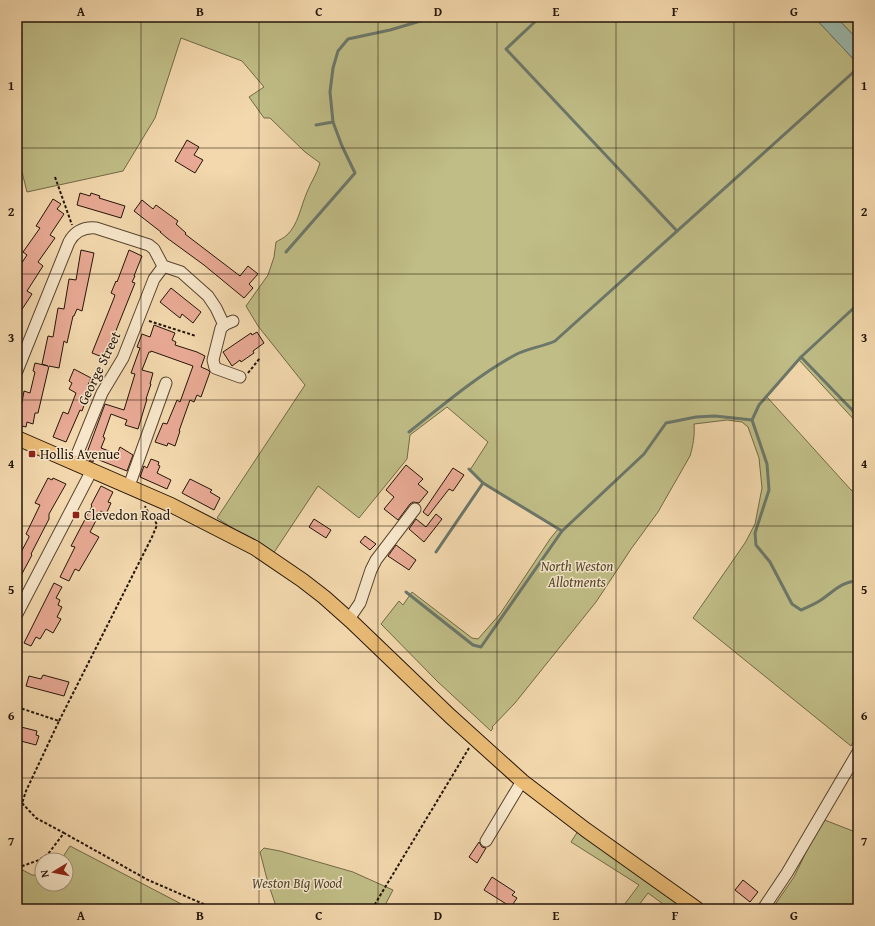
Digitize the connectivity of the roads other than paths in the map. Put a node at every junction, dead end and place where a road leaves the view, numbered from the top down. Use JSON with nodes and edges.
{"nodes":[{"id":1,"x":163,"y":267,"type":"junction"},
{"id":2,"x":17,"y":372,"type":"edge"},
{"id":3,"x":240,"y":377,"type":"road end"},
{"id":4,"x":166,"y":381,"type":"dead end"},
{"id":5,"x":17,"y":438,"type":"edge"},
{"id":6,"x":74,"y":462,"type":"junction"},
{"id":7,"x":92,"y":470,"type":"junction"},
{"id":8,"x":129,"y":486,"type":"junction"},
{"id":9,"x":415,"y":510,"type":"dead end"},
{"id":10,"x":22,"y":594,"type":"edge"},
{"id":11,"x":17,"y":614,"type":"edge"},
{"id":12,"x":349,"y":619,"type":"junction"},
{"id":13,"x":858,"y":752,"type":"edge"},
{"id":14,"x":522,"y":781,"type":"junction"},
{"id":15,"x":486,"y":840,"type":"dead end"},
{"id":16,"x":697,"y":909,"type":"edge"},
{"id":17,"x":763,"y":909,"type":"edge"}],
"edges":[{"from":1,"to":2,"type":"street"},
{"from":1,"to":3,"type":"street"},
{"from":1,"to":6,"type":"street","name":"George Street"},
{"from":4,"to":8,"type":"street"},
{"from":5,"to":6,"type":"main road"},
{"from":6,"to":7,"type":"main road"},
{"from":7,"to":8,"type":"main road"},
{"from":7,"to":10,"type":"street"},
{"from":8,"to":12,"type":"main road"},
{"from":9,"to":12,"type":"street"},
{"from":10,"to":11,"type":"street"},
{"from":12,"to":14,"type":"main road"},
{"from":13,"to":17,"type":"street"},
{"from":14,"to":15,"type":"street"},
{"from":14,"to":16,"type":"main road"}]}
